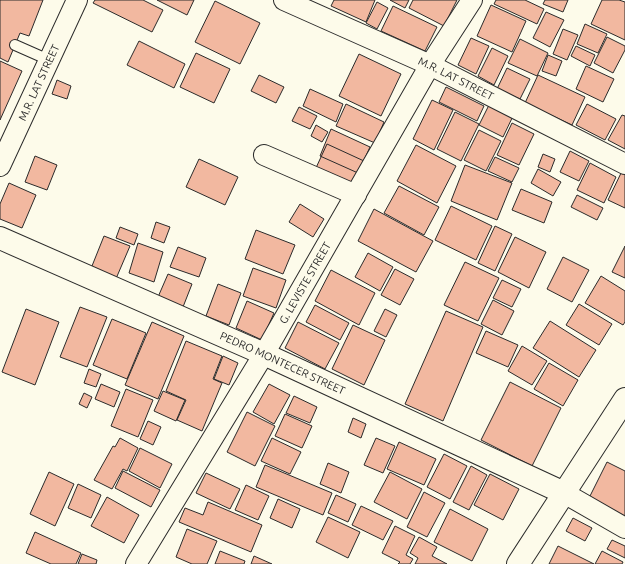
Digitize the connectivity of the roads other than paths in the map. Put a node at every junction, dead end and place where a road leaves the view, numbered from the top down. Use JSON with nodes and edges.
{"nodes":[{"id":1,"x":77,"y":0,"type":"edge"},
{"id":2,"x":284,"y":0,"type":"edge"},
{"id":3,"x":472,"y":0,"type":"edge"},
{"id":4,"x":15,"y":45,"type":"dead end"},
{"id":5,"x":49,"y":60,"type":"junction"},
{"id":6,"x":430,"y":65,"type":"junction"},
{"id":7,"x":264,"y":155,"type":"dead end"},
{"id":8,"x":625,"y":164,"type":"edge"},
{"id":9,"x":0,"y":166,"type":"edge"},
{"id":10,"x":356,"y":195,"type":"junction"},
{"id":11,"x":0,"y":238,"type":"edge"},
{"id":12,"x":264,"y":354,"type":"junction"},
{"id":13,"x":625,"y":399,"type":"edge"},
{"id":14,"x":564,"y":493,"type":"junction"},
{"id":15,"x":625,"y":528,"type":"edge"},
{"id":16,"x":136,"y":564,"type":"edge"},
{"id":17,"x":518,"y":564,"type":"edge"}],
"edges":[{"from":1,"to":5,"type":"street","name":"M.R. LAT STREET"},
{"from":2,"to":6,"type":"street","name":"M.R. LAT STREET"},
{"from":3,"to":6,"type":"street","name":"G. LEVISTE STREET"},
{"from":4,"to":5,"type":"lane"},
{"from":5,"to":9,"type":"street","name":"M.R. LAT STREET"},
{"from":6,"to":8,"type":"street","name":"M.R. LAT STREET"},
{"from":6,"to":10,"type":"street","name":"G. LEVISTE STREET"},
{"from":7,"to":10,"type":"street"},
{"from":10,"to":12,"type":"street","name":"G. LEVISTE STREET"},
{"from":11,"to":12,"type":"main road","name":"PEDRO MONTECER STREET"},
{"from":12,"to":14,"type":"main road","name":"PEDRO MONTECER STREET"},
{"from":12,"to":16,"type":"street","name":"G. LEVISTE STREET"},
{"from":13,"to":14,"type":"main road"},
{"from":14,"to":15,"type":"street"},
{"from":14,"to":17,"type":"main road"}]}
